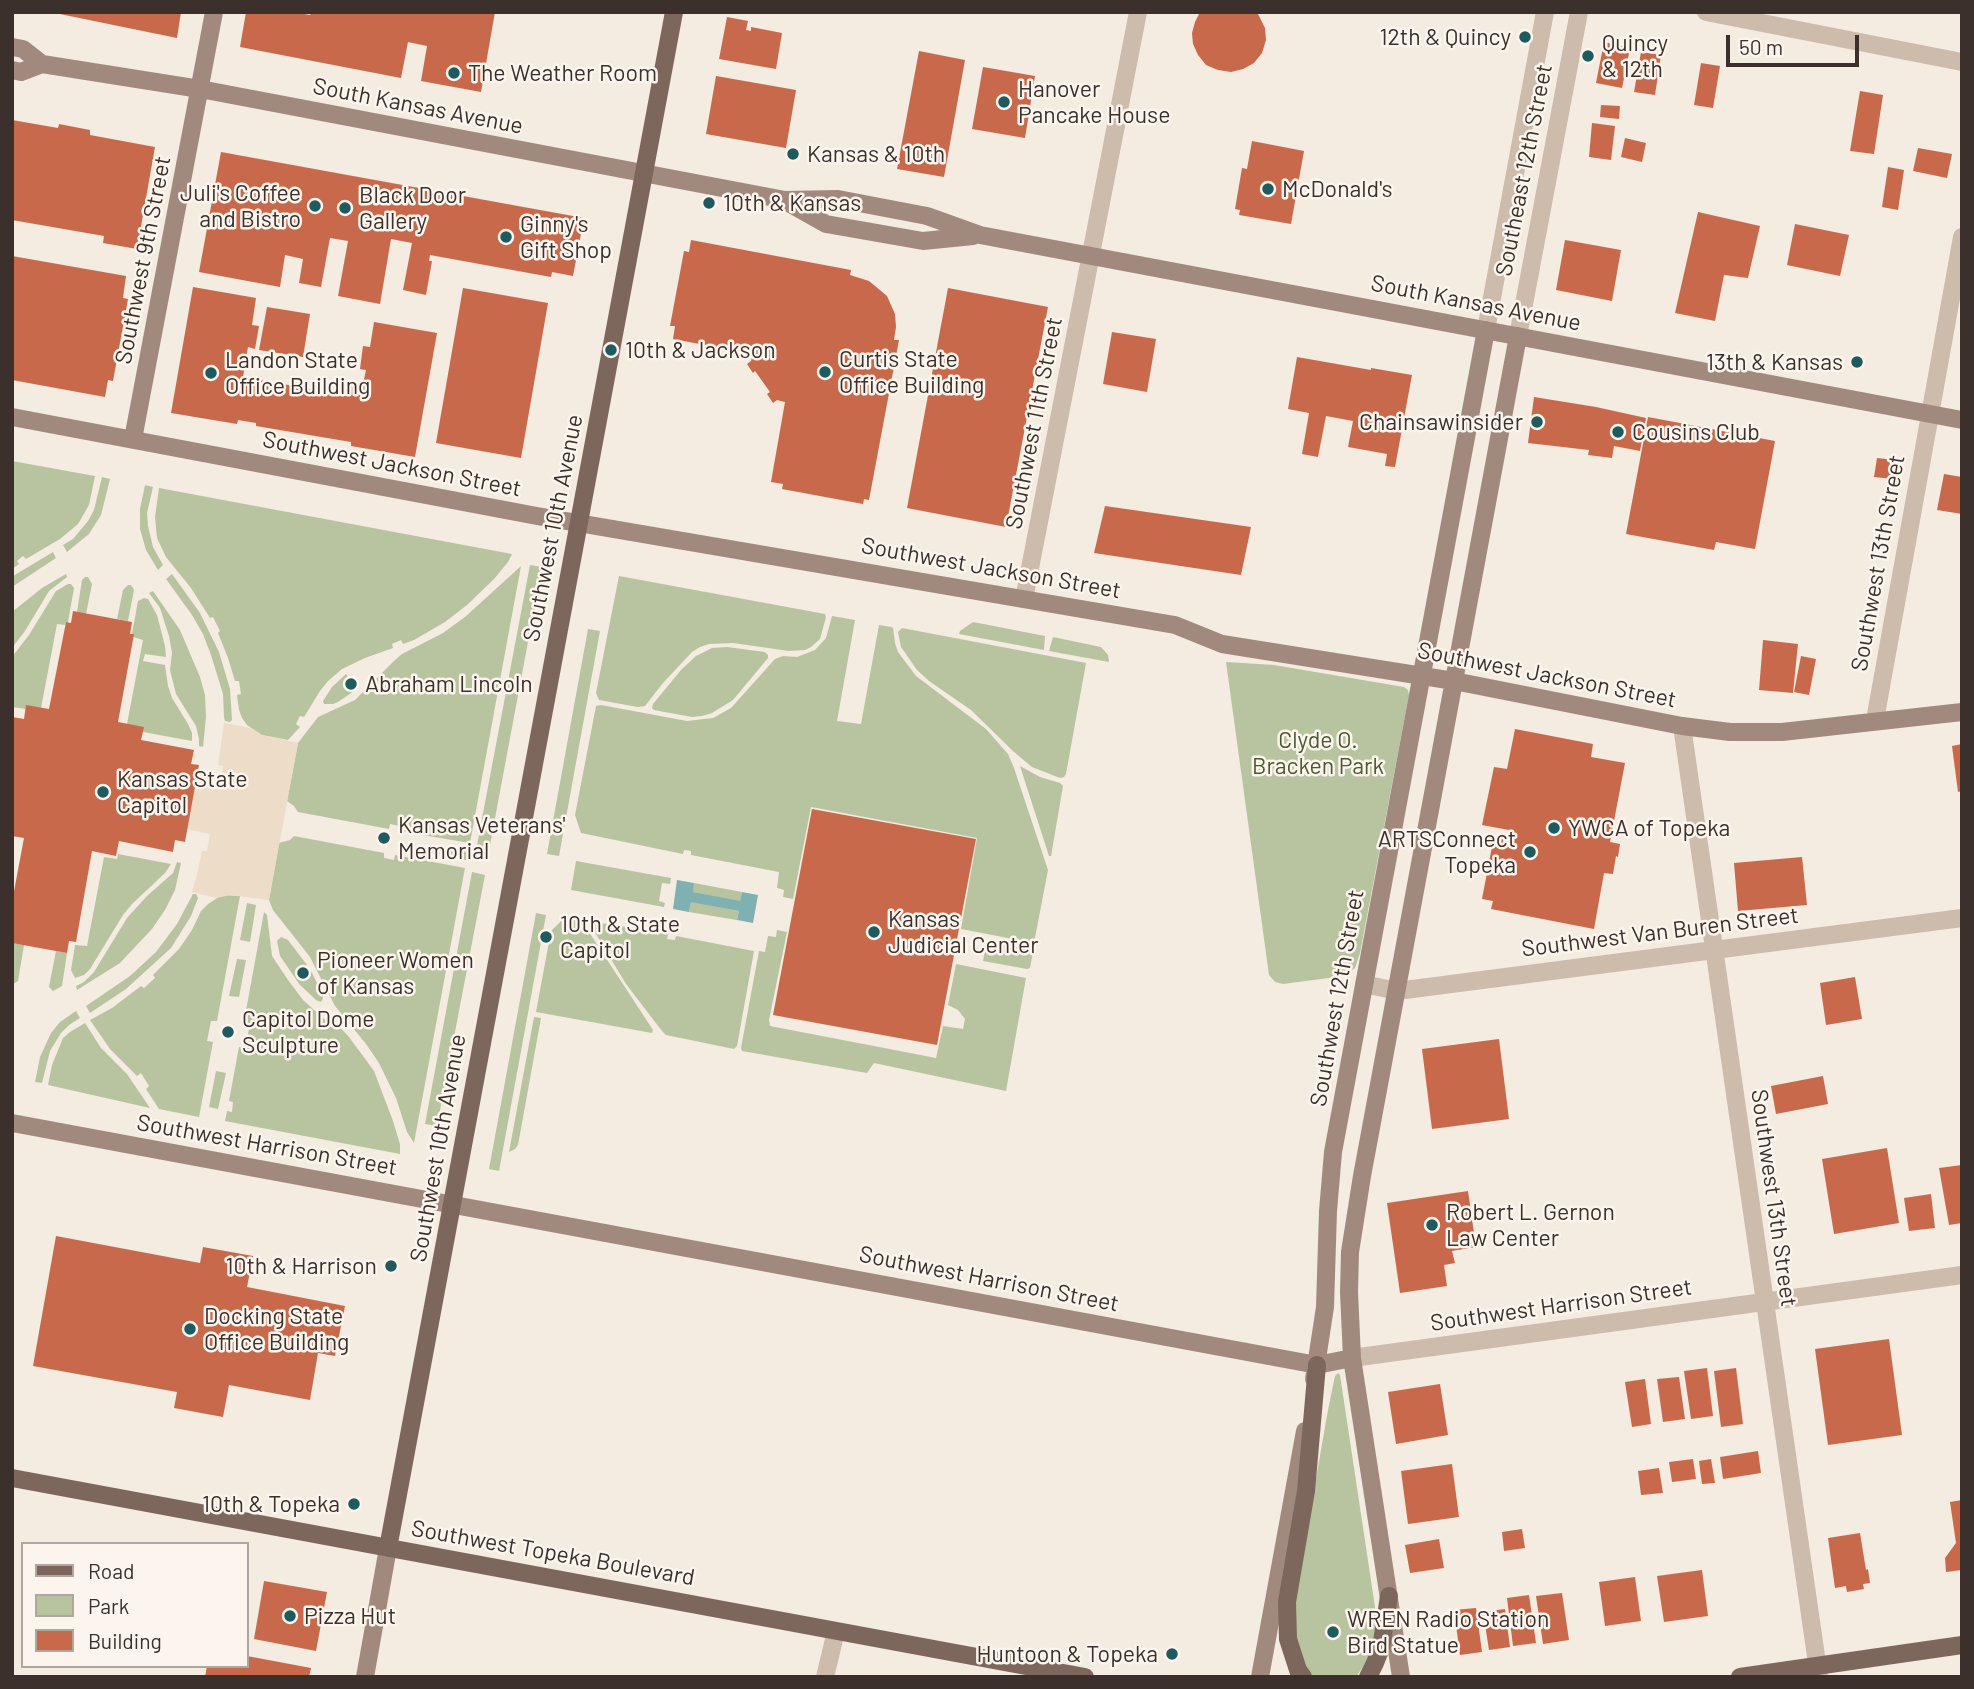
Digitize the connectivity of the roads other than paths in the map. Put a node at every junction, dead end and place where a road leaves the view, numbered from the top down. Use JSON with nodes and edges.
{"nodes":[{"id":1,"x":214,"y":12,"type":"edge"},
{"id":2,"x":674,"y":12,"type":"edge"},
{"id":3,"x":1138,"y":12,"type":"edge"},
{"id":4,"x":1545,"y":12,"type":"edge"},
{"id":5,"x":1579,"y":12,"type":"edge"},
{"id":6,"x":1706,"y":12,"type":"edge"},
{"id":7,"x":12,"y":47,"type":"edge"},
{"id":8,"x":1962,"y":62,"type":"edge"},
{"id":9,"x":42,"y":64,"type":"junction"},
{"id":10,"x":12,"y":70,"type":"edge"},
{"id":11,"x":200,"y":89,"type":"junction"},
{"id":12,"x":644,"y":174,"type":"junction"},
{"id":13,"x":785,"y":200,"type":"junction"},
{"id":14,"x":980,"y":235,"type":"junction"},
{"id":15,"x":1962,"y":237,"type":"edge"},
{"id":16,"x":1091,"y":256,"type":"junction"},
{"id":17,"x":1486,"y":330,"type":"junction"},
{"id":18,"x":1518,"y":337,"type":"junction"},
{"id":19,"x":1929,"y":414,"type":"junction"},
{"id":20,"x":12,"y":417,"type":"edge"},
{"id":21,"x":1962,"y":420,"type":"edge"},
{"id":22,"x":134,"y":439,"type":"junction"},
{"id":23,"x":579,"y":523,"type":"junction"},
{"id":24,"x":1024,"y":599,"type":"junction"},
{"id":25,"x":1422,"y":675,"type":"junction"},
{"id":26,"x":1454,"y":681,"type":"junction"},
{"id":27,"x":1962,"y":712,"type":"edge"},
{"id":28,"x":1875,"y":720,"type":"junction"},
{"id":29,"x":1682,"y":726,"type":"junction"},
{"id":30,"x":1962,"y":918,"type":"edge"},
{"id":31,"x":1714,"y":950,"type":"junction"},
{"id":32,"x":1364,"y":984,"type":"junction"},
{"id":33,"x":1397,"y":990,"type":"junction"},
{"id":34,"x":12,"y":1123,"type":"edge"},
{"id":35,"x":452,"y":1204,"type":"junction"},
{"id":36,"x":1962,"y":1275,"type":"edge"},
{"id":37,"x":1765,"y":1302,"type":"junction"},
{"id":38,"x":1352,"y":1358,"type":"junction"},
{"id":39,"x":1317,"y":1365,"type":"junction"},
{"id":40,"x":12,"y":1478,"type":"edge"},
{"id":41,"x":388,"y":1548,"type":"junction"},
{"id":42,"x":1389,"y":1596,"type":"junction"},
{"id":43,"x":836,"y":1631,"type":"junction"},
{"id":44,"x":1962,"y":1645,"type":"edge"},
{"id":45,"x":1818,"y":1671,"type":"edge"},
{"id":46,"x":365,"y":1677,"type":"edge"},
{"id":47,"x":825,"y":1677,"type":"edge"},
{"id":48,"x":1085,"y":1677,"type":"edge"},
{"id":49,"x":1260,"y":1677,"type":"edge"},
{"id":50,"x":1303,"y":1677,"type":"edge"},
{"id":51,"x":1368,"y":1677,"type":"edge"},
{"id":52,"x":1401,"y":1677,"type":"edge"},
{"id":53,"x":1740,"y":1677,"type":"edge"}],
"edges":[{"from":1,"to":11,"type":"main road","name":"Southwest 9th Street"},
{"from":2,"to":12,"type":"main road","name":"Southwest 10th Avenue"},
{"from":3,"to":16,"type":"street","name":"Southwest 11th Street"},
{"from":4,"to":17,"type":"street","name":"Southeast 12th Street"},
{"from":5,"to":18,"type":"street","name":"Southeast 12th Street"},
{"from":6,"to":8,"type":"street"},
{"from":7,"to":9,"type":"main road","name":"South Kansas Avenue"},
{"from":9,"to":10,"type":"main road","name":"South Kansas Avenue"},
{"from":9,"to":11,"type":"main road","name":"South Kansas Avenue"},
{"from":11,"to":12,"type":"main road","name":"South Kansas Avenue"},
{"from":11,"to":22,"type":"main road","name":"Southwest 9th Street"},
{"from":12,"to":13,"type":"main road","name":"South Kansas Avenue"},
{"from":12,"to":23,"type":"main road","name":"Southwest 10th Avenue"},
{"from":13,"to":14,"type":"main road","name":"South Kansas Avenue"},
{"from":13,"to":14,"type":"main road","name":"South Kansas Avenue"},
{"from":14,"to":16,"type":"main road","name":"South Kansas Avenue"},
{"from":15,"to":19,"type":"street","name":"Southwest 13th Street"},
{"from":16,"to":17,"type":"main road","name":"South Kansas Avenue"},
{"from":16,"to":24,"type":"street","name":"Southwest 11th Street"},
{"from":17,"to":18,"type":"main road","name":"South Kansas Avenue"},
{"from":17,"to":25,"type":"main road","name":"Southwest 12th Street"},
{"from":18,"to":19,"type":"main road","name":"South Kansas Avenue"},
{"from":18,"to":26,"type":"main road"},
{"from":19,"to":21,"type":"main road","name":"South Kansas Avenue"},
{"from":19,"to":28,"type":"street","name":"Southwest 13th Street"},
{"from":20,"to":22,"type":"main road","name":"Southwest Jackson Street"},
{"from":22,"to":23,"type":"main road","name":"Southwest Jackson Street"},
{"from":23,"to":24,"type":"main road","name":"Southwest Jackson Street"},
{"from":23,"to":35,"type":"main road","name":"Southwest 10th Avenue"},
{"from":24,"to":25,"type":"main road","name":"Southwest Jackson Street"},
{"from":25,"to":26,"type":"main road","name":"Southwest Jackson Street"},
{"from":25,"to":32,"type":"main road","name":"Southwest 12th Street"},
{"from":26,"to":29,"type":"main road","name":"Southwest Jackson Street"},
{"from":26,"to":33,"type":"main road"},
{"from":27,"to":28,"type":"main road","name":"Southwest Jackson Street"},
{"from":28,"to":29,"type":"main road","name":"Southwest Jackson Street"},
{"from":29,"to":31,"type":"street","name":"Southwest 13th Street"},
{"from":30,"to":31,"type":"street","name":"Southwest Van Buren Street"},
{"from":31,"to":33,"type":"street","name":"Southwest Van Buren Street"},
{"from":31,"to":37,"type":"street","name":"Southwest 13th Street"},
{"from":32,"to":33,"type":"street","name":"Southwest Van Buren Street"},
{"from":32,"to":39,"type":"main road","name":"Southwest 12th Street"},
{"from":33,"to":38,"type":"main road"},
{"from":34,"to":35,"type":"main road","name":"Southwest Harrison Street"},
{"from":35,"to":39,"type":"main road","name":"Southwest Harrison Street"},
{"from":35,"to":41,"type":"main road","name":"Southwest 10th Avenue"},
{"from":36,"to":37,"type":"street","name":"Southwest Harrison Street"},
{"from":37,"to":38,"type":"street","name":"Southwest Harrison Street"},
{"from":37,"to":45,"type":"street","name":"Southwest 13th Street"},
{"from":38,"to":39,"type":"main road","name":"Southwest Harrison Street"},
{"from":38,"to":42,"type":"main road"},
{"from":39,"to":49,"type":"main road","name":"Southwest 12th Street"},
{"from":39,"to":50,"type":"main road"},
{"from":40,"to":41,"type":"main road","name":"Southwest Topeka Boulevard"},
{"from":41,"to":43,"type":"main road","name":"Southwest Topeka Boulevard"},
{"from":41,"to":46,"type":"main road","name":"Southwest 10th Avenue"},
{"from":42,"to":51,"type":"main road"},
{"from":42,"to":52,"type":"main road"},
{"from":43,"to":47,"type":"street"},
{"from":43,"to":48,"type":"main road","name":"Southwest Topeka Boulevard"},
{"from":44,"to":45,"type":"main road"},
{"from":45,"to":53,"type":"main road"}]}
